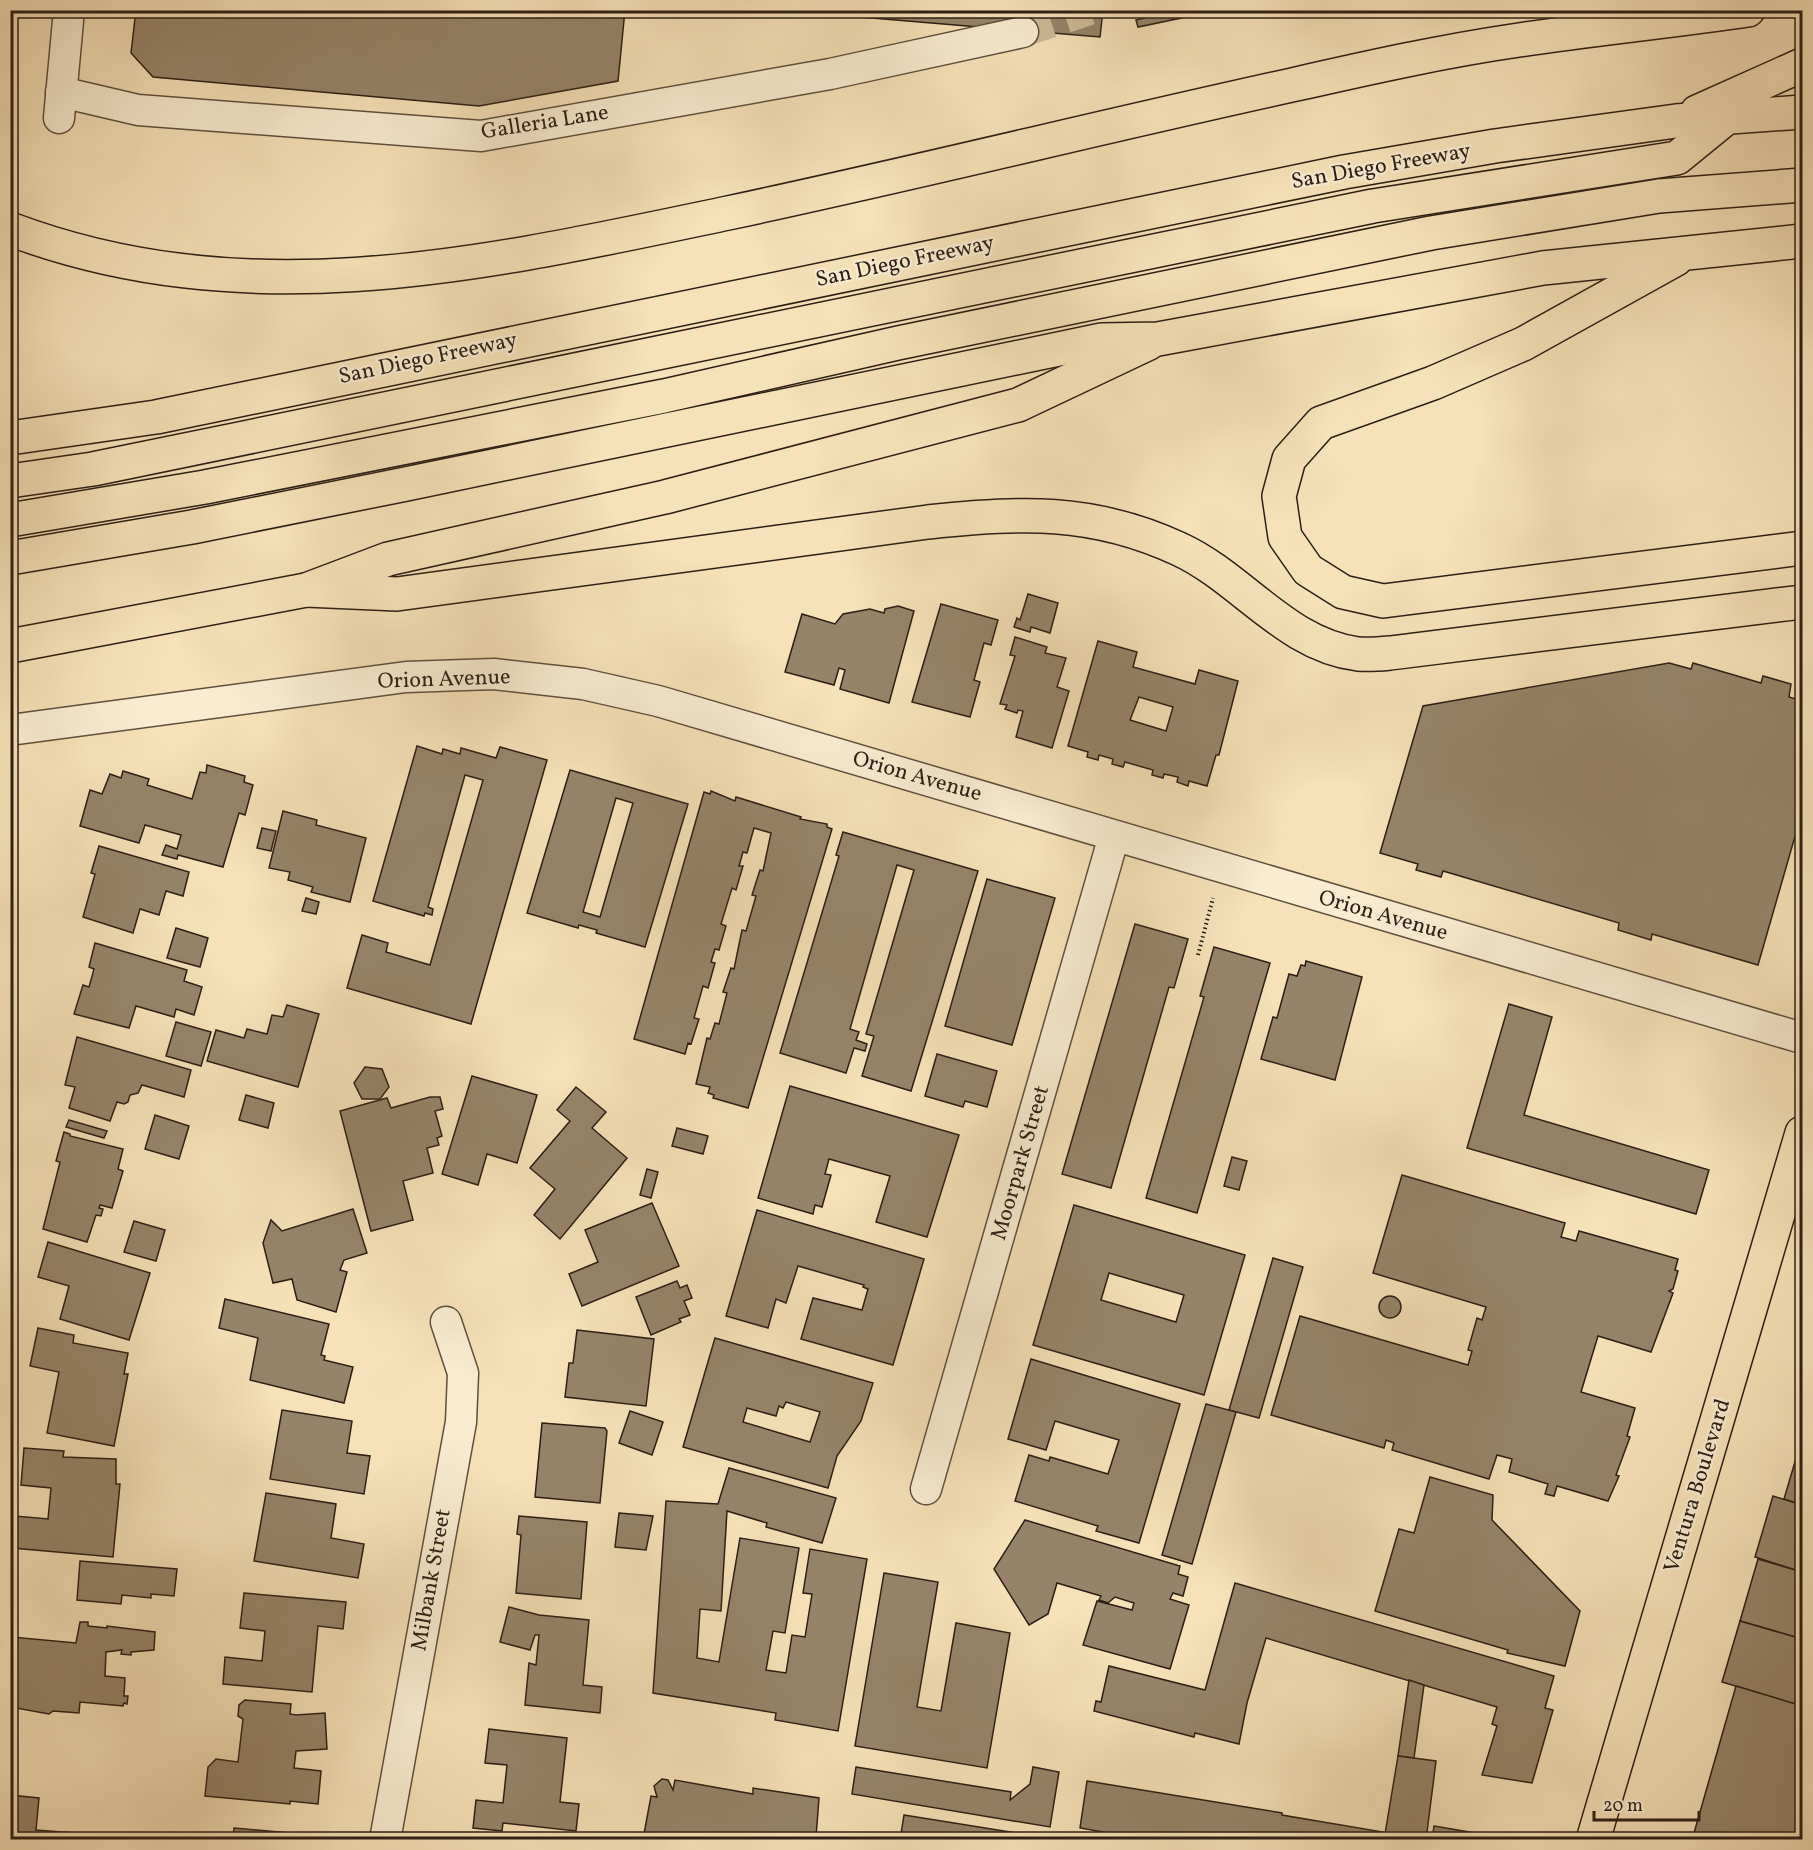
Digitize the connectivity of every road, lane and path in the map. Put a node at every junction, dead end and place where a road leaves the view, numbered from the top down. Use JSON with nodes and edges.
{"nodes":[{"id":1,"x":69,"y":10,"type":"edge"},
{"id":2,"x":1748,"y":10,"type":"edge"},
{"id":3,"x":1023,"y":32,"type":"tunnel mouth"},
{"id":4,"x":1803,"y":65,"type":"edge"},
{"id":5,"x":1803,"y":112,"type":"edge"},
{"id":6,"x":1726,"y":118,"type":"junction"},
{"id":7,"x":1677,"y":121,"type":"junction"},
{"id":8,"x":1803,"y":184,"type":"edge"},
{"id":9,"x":10,"y":229,"type":"edge"},
{"id":10,"x":1803,"y":241,"type":"edge"},
{"id":11,"x":1691,"y":251,"type":"junction"},
{"id":12,"x":1158,"y":339,"type":"junction"},
{"id":13,"x":10,"y":438,"type":"edge"},
{"id":14,"x":10,"y":481,"type":"edge"},
{"id":15,"x":10,"y":520,"type":"edge"},
{"id":16,"x":1803,"y":548,"type":"edge"},
{"id":17,"x":10,"y":558,"type":"edge"},
{"id":18,"x":306,"y":590,"type":"junction"},
{"id":19,"x":1803,"y":602,"type":"edge"},
{"id":20,"x":10,"y":646,"type":"edge"},
{"id":21,"x":10,"y":730,"type":"edge"},
{"id":22,"x":1114,"y":836,"type":"junction"},
{"id":23,"x":1221,"y":869,"type":"junction"},
{"id":24,"x":1198,"y":955,"type":"dead end"},
{"id":25,"x":1803,"y":1038,"type":"edge"},
{"id":26,"x":1803,"y":1133,"type":"edge"},
{"id":27,"x":446,"y":1322,"type":"dead end"},
{"id":28,"x":926,"y":1489,"type":"dead end"},
{"id":29,"x":385,"y":1839,"type":"edge"},
{"id":30,"x":1593,"y":1839,"type":"edge"}],
"edges":[{"from":1,"to":3,"type":"street","name":"Galleria Lane"},
{"from":2,"to":9,"type":"main road"},
{"from":4,"to":7,"type":"main road"},
{"from":5,"to":6,"type":"main road","name":"San Diego Freeway"},
{"from":6,"to":7,"type":"main road","name":"San Diego Freeway"},
{"from":6,"to":14,"type":"main road"},
{"from":7,"to":13,"type":"main road","name":"San Diego Freeway"},
{"from":8,"to":15,"type":"main road"},
{"from":10,"to":11,"type":"main road"},
{"from":11,"to":12,"type":"main road"},
{"from":11,"to":16,"type":"main road"},
{"from":12,"to":17,"type":"main road"},
{"from":12,"to":18,"type":"main road"},
{"from":18,"to":19,"type":"main road"},
{"from":18,"to":20,"type":"main road"},
{"from":21,"to":22,"type":"street","name":"Orion Avenue"},
{"from":22,"to":23,"type":"street","name":"Orion Avenue"},
{"from":22,"to":28,"type":"street","name":"Moorpark Street"},
{"from":23,"to":24,"type":"path"},
{"from":23,"to":25,"type":"street","name":"Orion Avenue"},
{"from":26,"to":30,"type":"main road","name":"Ventura Boulevard"},
{"from":27,"to":29,"type":"street","name":"Milbank Street"}]}
